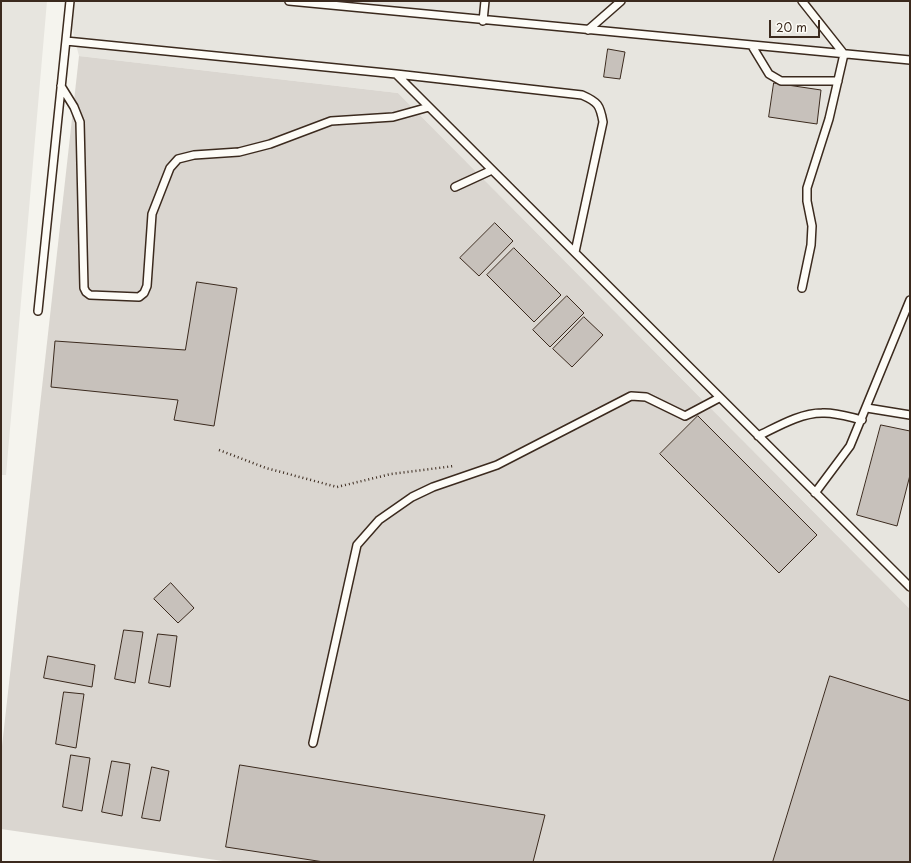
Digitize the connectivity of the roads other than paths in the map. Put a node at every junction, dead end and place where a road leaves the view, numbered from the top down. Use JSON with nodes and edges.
{"nodes":[{"id":1,"x":70,"y":1,"type":"edge"},
{"id":2,"x":289,"y":1,"type":"edge"},
{"id":3,"x":485,"y":1,"type":"edge"},
{"id":4,"x":621,"y":1,"type":"edge"},
{"id":5,"x":802,"y":1,"type":"edge"},
{"id":6,"x":483,"y":21,"type":"junction"},
{"id":7,"x":588,"y":30,"type":"junction"},
{"id":8,"x":66,"y":40,"type":"junction"},
{"id":9,"x":752,"y":46,"type":"junction"},
{"id":10,"x":844,"y":54,"type":"junction"},
{"id":11,"x":910,"y":60,"type":"edge"},
{"id":12,"x":396,"y":74,"type":"junction"},
{"id":13,"x":838,"y":81,"type":"junction"},
{"id":14,"x":61,"y":86,"type":"junction"},
{"id":15,"x":429,"y":107,"type":"junction"},
{"id":16,"x":492,"y":170,"type":"junction"},
{"id":17,"x":455,"y":187,"type":"dead end"},
{"id":18,"x":574,"y":252,"type":"junction"},
{"id":19,"x":802,"y":288,"type":"dead end"},
{"id":20,"x":910,"y":300,"type":"edge"},
{"id":21,"x":908,"y":310,"type":"edge"},
{"id":22,"x":38,"y":311,"type":"dead end"},
{"id":23,"x":720,"y":398,"type":"junction"},
{"id":24,"x":867,"y":408,"type":"junction"},
{"id":25,"x":910,"y":414,"type":"edge"},
{"id":26,"x":862,"y":420,"type":"junction"},
{"id":27,"x":758,"y":436,"type":"junction"},
{"id":28,"x":815,"y":493,"type":"junction"},
{"id":29,"x":910,"y":587,"type":"edge"},
{"id":30,"x":313,"y":743,"type":"dead end"}],
"edges":[{"from":1,"to":8,"type":"lane"},
{"from":2,"to":6,"type":"lane"},
{"from":3,"to":6,"type":"lane"},
{"from":4,"to":7,"type":"lane"},
{"from":5,"to":10,"type":"lane"},
{"from":6,"to":7,"type":"lane"},
{"from":7,"to":9,"type":"lane"},
{"from":8,"to":12,"type":"lane"},
{"from":8,"to":14,"type":"lane"},
{"from":9,"to":10,"type":"lane"},
{"from":9,"to":13,"type":"lane"},
{"from":10,"to":11,"type":"lane"},
{"from":10,"to":13,"type":"lane"},
{"from":12,"to":15,"type":"lane"},
{"from":12,"to":18,"type":"lane"},
{"from":13,"to":19,"type":"lane"},
{"from":14,"to":15,"type":"lane"},
{"from":14,"to":22,"type":"lane"},
{"from":15,"to":16,"type":"lane"},
{"from":16,"to":17,"type":"lane"},
{"from":16,"to":18,"type":"lane"},
{"from":18,"to":23,"type":"lane"},
{"from":20,"to":21,"type":"lane"},
{"from":21,"to":24,"type":"lane"},
{"from":23,"to":27,"type":"lane"},
{"from":23,"to":30,"type":"lane"},
{"from":24,"to":25,"type":"lane"},
{"from":24,"to":26,"type":"lane"},
{"from":26,"to":27,"type":"lane"},
{"from":26,"to":28,"type":"lane"},
{"from":27,"to":28,"type":"lane"},
{"from":28,"to":29,"type":"lane"}]}
